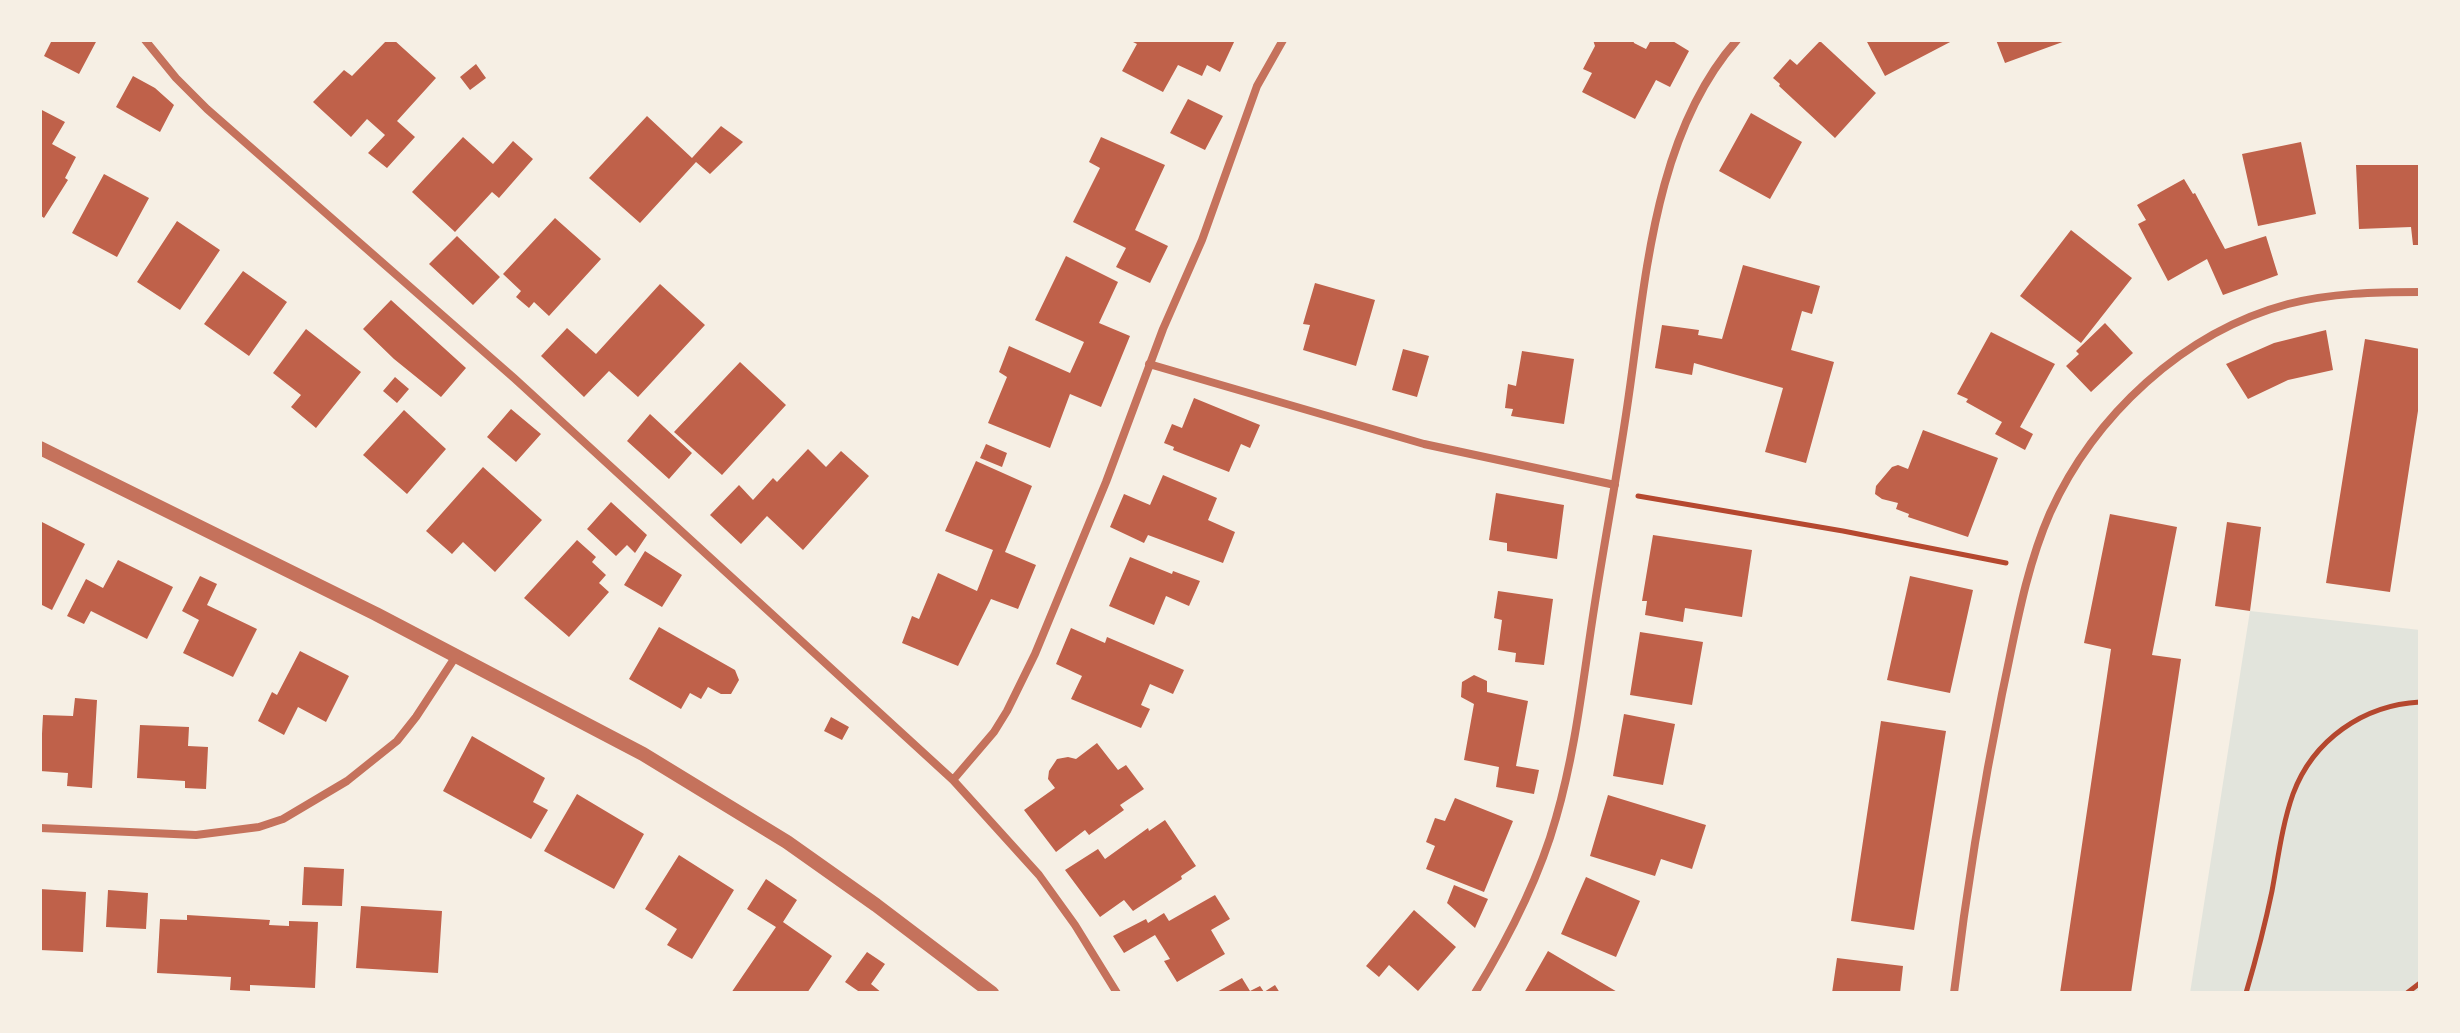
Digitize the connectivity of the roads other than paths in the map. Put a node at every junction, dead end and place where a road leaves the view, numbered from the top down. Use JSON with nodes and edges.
{"nodes":[{"id":1,"x":145,"y":40,"type":"edge"},
{"id":2,"x":1283,"y":40,"type":"edge"},
{"id":3,"x":1737,"y":40,"type":"edge"},
{"id":4,"x":2420,"y":292,"type":"edge"},
{"id":5,"x":1149,"y":364,"type":"junction"},
{"id":6,"x":40,"y":448,"type":"edge"},
{"id":7,"x":1615,"y":485,"type":"junction"},
{"id":8,"x":456,"y":656,"type":"junction"},
{"id":9,"x":953,"y":780,"type":"junction"},
{"id":10,"x":40,"y":828,"type":"edge"},
{"id":11,"x":992,"y":993,"type":"edge"},
{"id":12,"x":1117,"y":993,"type":"edge"},
{"id":13,"x":1475,"y":993,"type":"edge"},
{"id":14,"x":1954,"y":993,"type":"edge"}],
"edges":[{"from":1,"to":9,"type":"street"},
{"from":2,"to":5,"type":"street"},
{"from":3,"to":7,"type":"street"},
{"from":4,"to":14,"type":"street"},
{"from":5,"to":7,"type":"street"},
{"from":5,"to":9,"type":"street"},
{"from":6,"to":8,"type":"street"},
{"from":7,"to":13,"type":"street"},
{"from":8,"to":10,"type":"street"},
{"from":8,"to":11,"type":"street"},
{"from":9,"to":12,"type":"street"}]}
